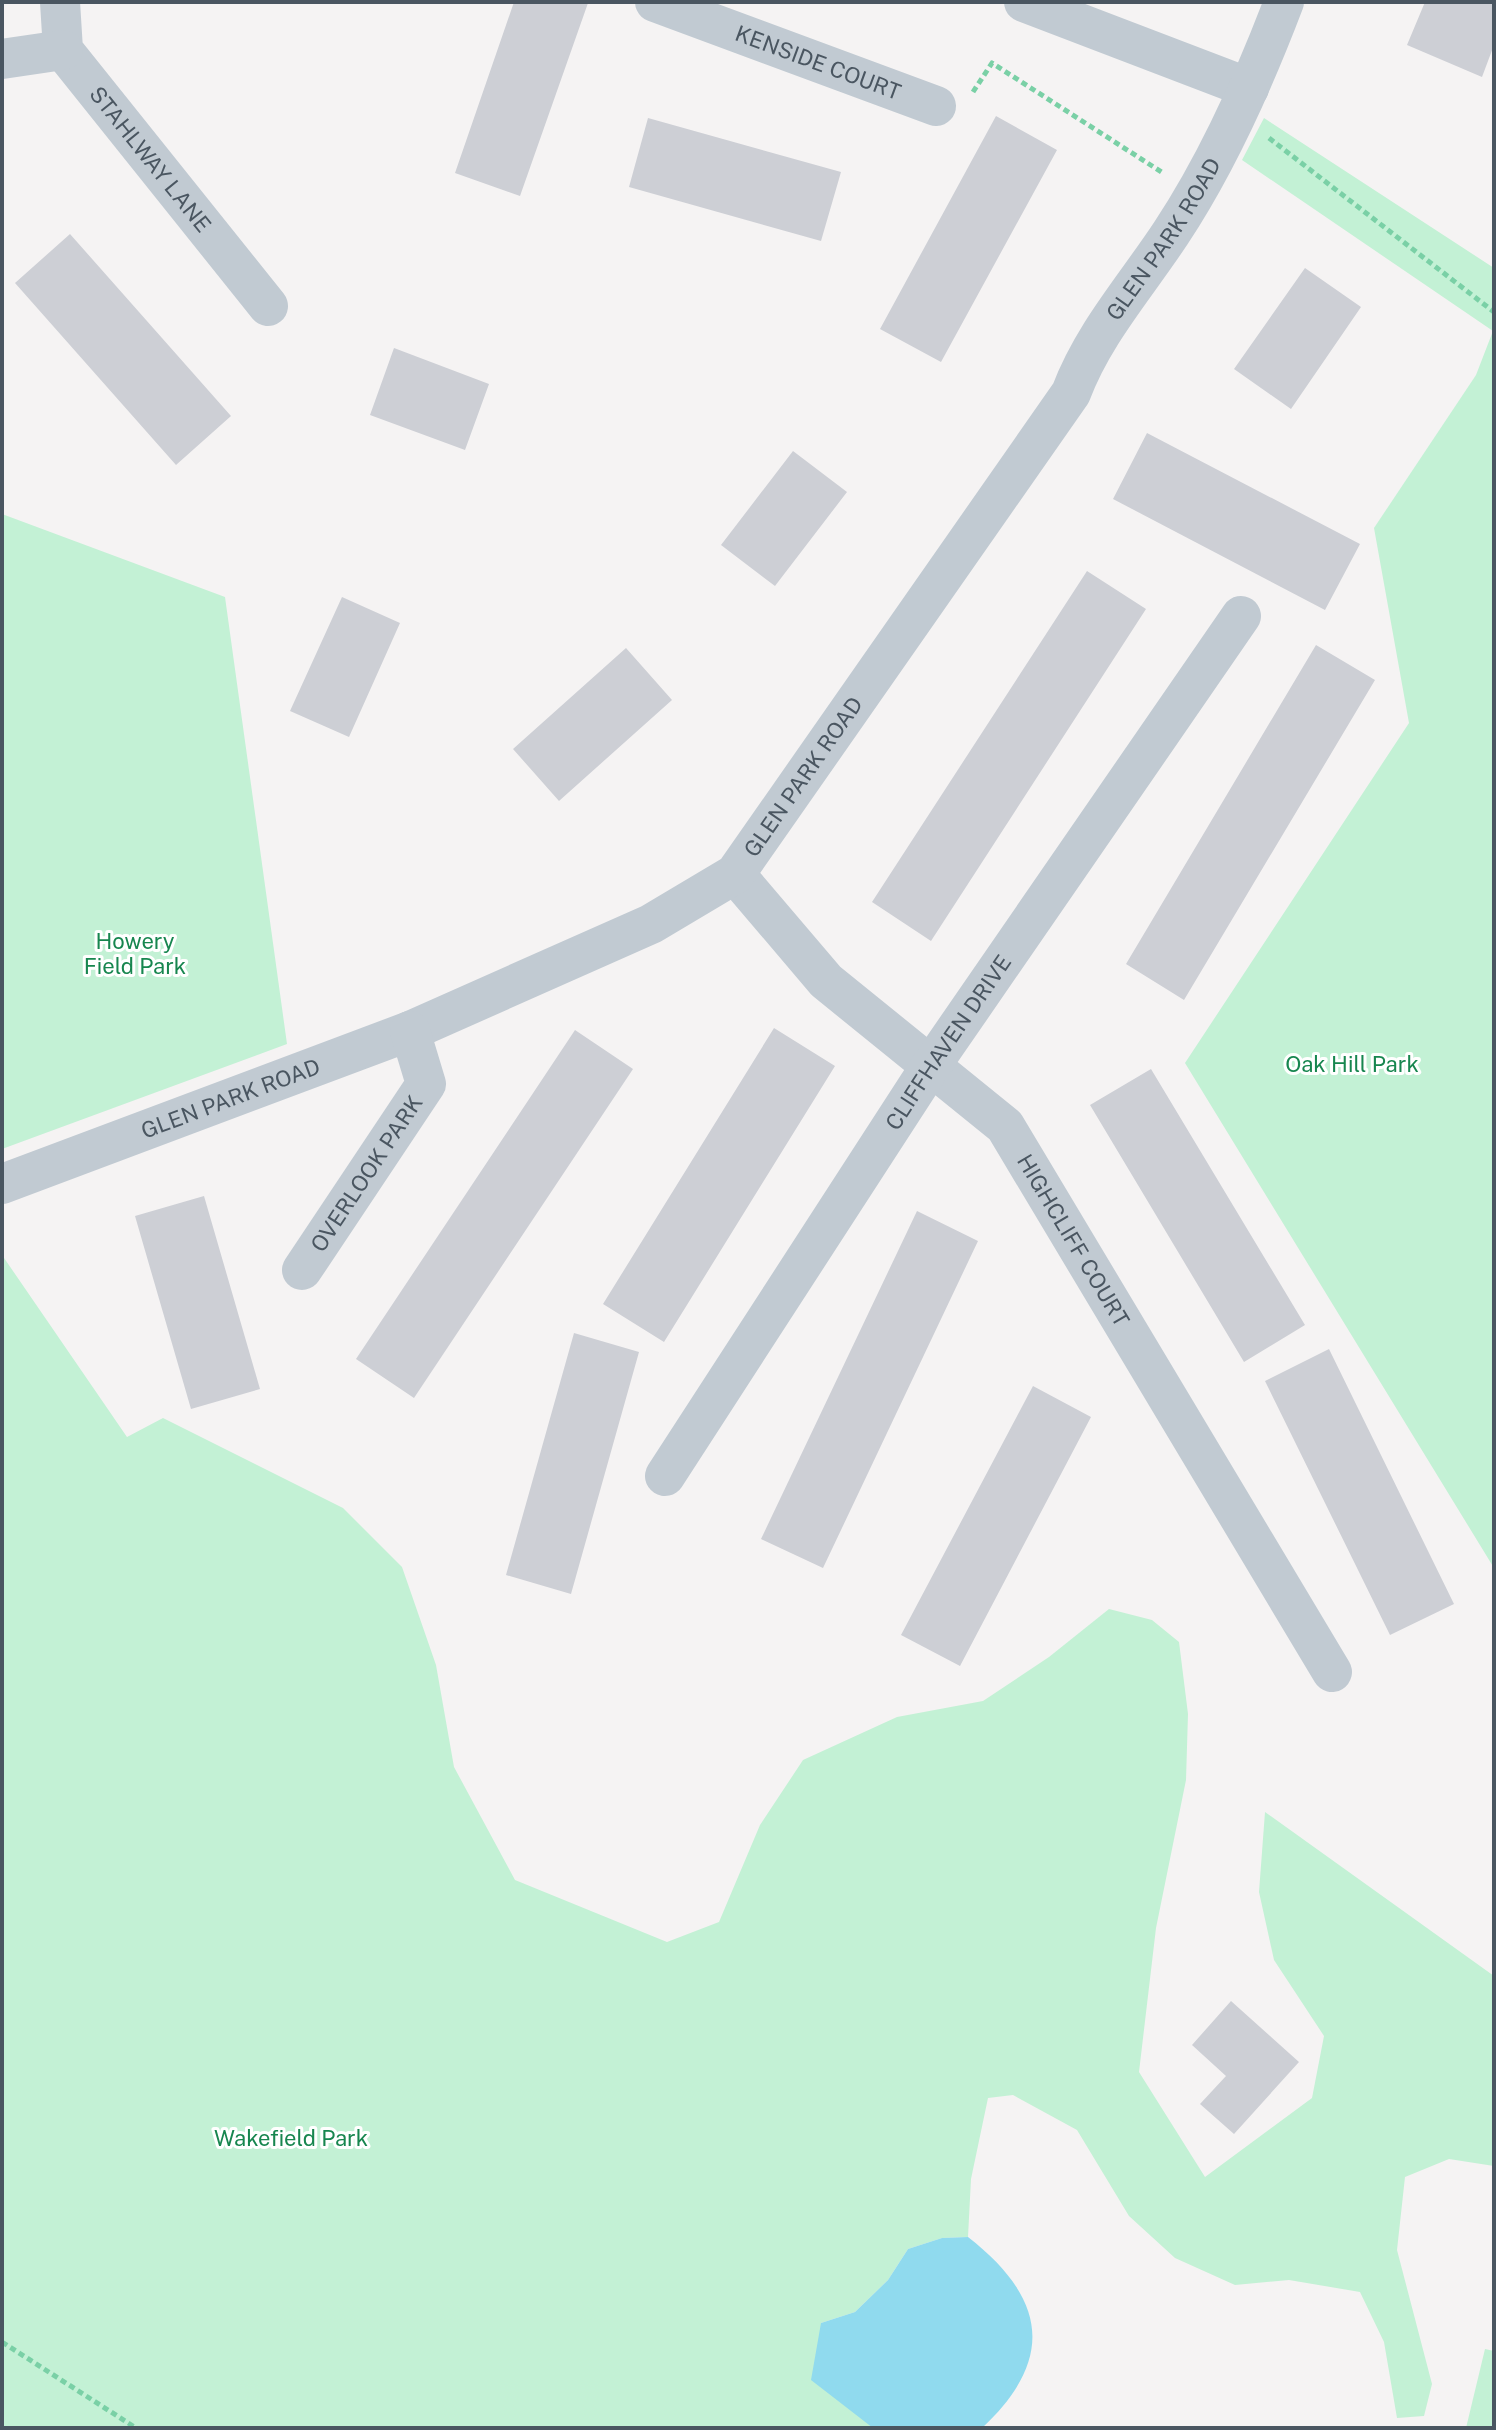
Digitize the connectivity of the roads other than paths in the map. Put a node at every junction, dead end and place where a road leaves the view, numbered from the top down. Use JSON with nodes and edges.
{"nodes":[{"id":1,"x":60,"y":2,"type":"edge"},
{"id":2,"x":655,"y":2,"type":"edge"},
{"id":3,"x":1024,"y":2,"type":"edge"},
{"id":4,"x":1284,"y":2,"type":"edge"},
{"id":5,"x":63,"y":50,"type":"junction"},
{"id":6,"x":2,"y":59,"type":"edge"},
{"id":7,"x":1243,"y":101,"type":"junction"},
{"id":8,"x":936,"y":106,"type":"road end"},
{"id":9,"x":268,"y":306,"type":"dead end"},
{"id":10,"x":1241,"y":616,"type":"dead end"},
{"id":11,"x":735,"y":874,"type":"junction"},
{"id":12,"x":410,"y":1031,"type":"junction"},
{"id":13,"x":930,"y":1067,"type":"junction"},
{"id":14,"x":2,"y":1184,"type":"edge"},
{"id":15,"x":302,"y":1270,"type":"dead end"},
{"id":16,"x":665,"y":1476,"type":"dead end"},
{"id":17,"x":1332,"y":1672,"type":"dead end"}],
"edges":[{"from":1,"to":5,"type":"street"},
{"from":2,"to":8,"type":"street","name":"KENSIDE COURT"},
{"from":3,"to":7,"type":"street"},
{"from":4,"to":7,"type":"street","name":"GLEN PARK ROAD"},
{"from":5,"to":6,"type":"street"},
{"from":5,"to":9,"type":"street","name":"STAHLWAY LANE"},
{"from":7,"to":11,"type":"street","name":"GLEN PARK ROAD"},
{"from":10,"to":13,"type":"street","name":"CLIFFHAVEN DRIVE"},
{"from":11,"to":12,"type":"street","name":"GLEN PARK ROAD"},
{"from":11,"to":13,"type":"street","name":"HIGHCLIFF COURT"},
{"from":12,"to":14,"type":"street","name":"GLEN PARK ROAD"},
{"from":12,"to":15,"type":"street","name":"OVERLOOK PARK"},
{"from":13,"to":16,"type":"street","name":"CLIFFHAVEN DRIVE"},
{"from":13,"to":17,"type":"street","name":"HIGHCLIFF COURT"}]}
